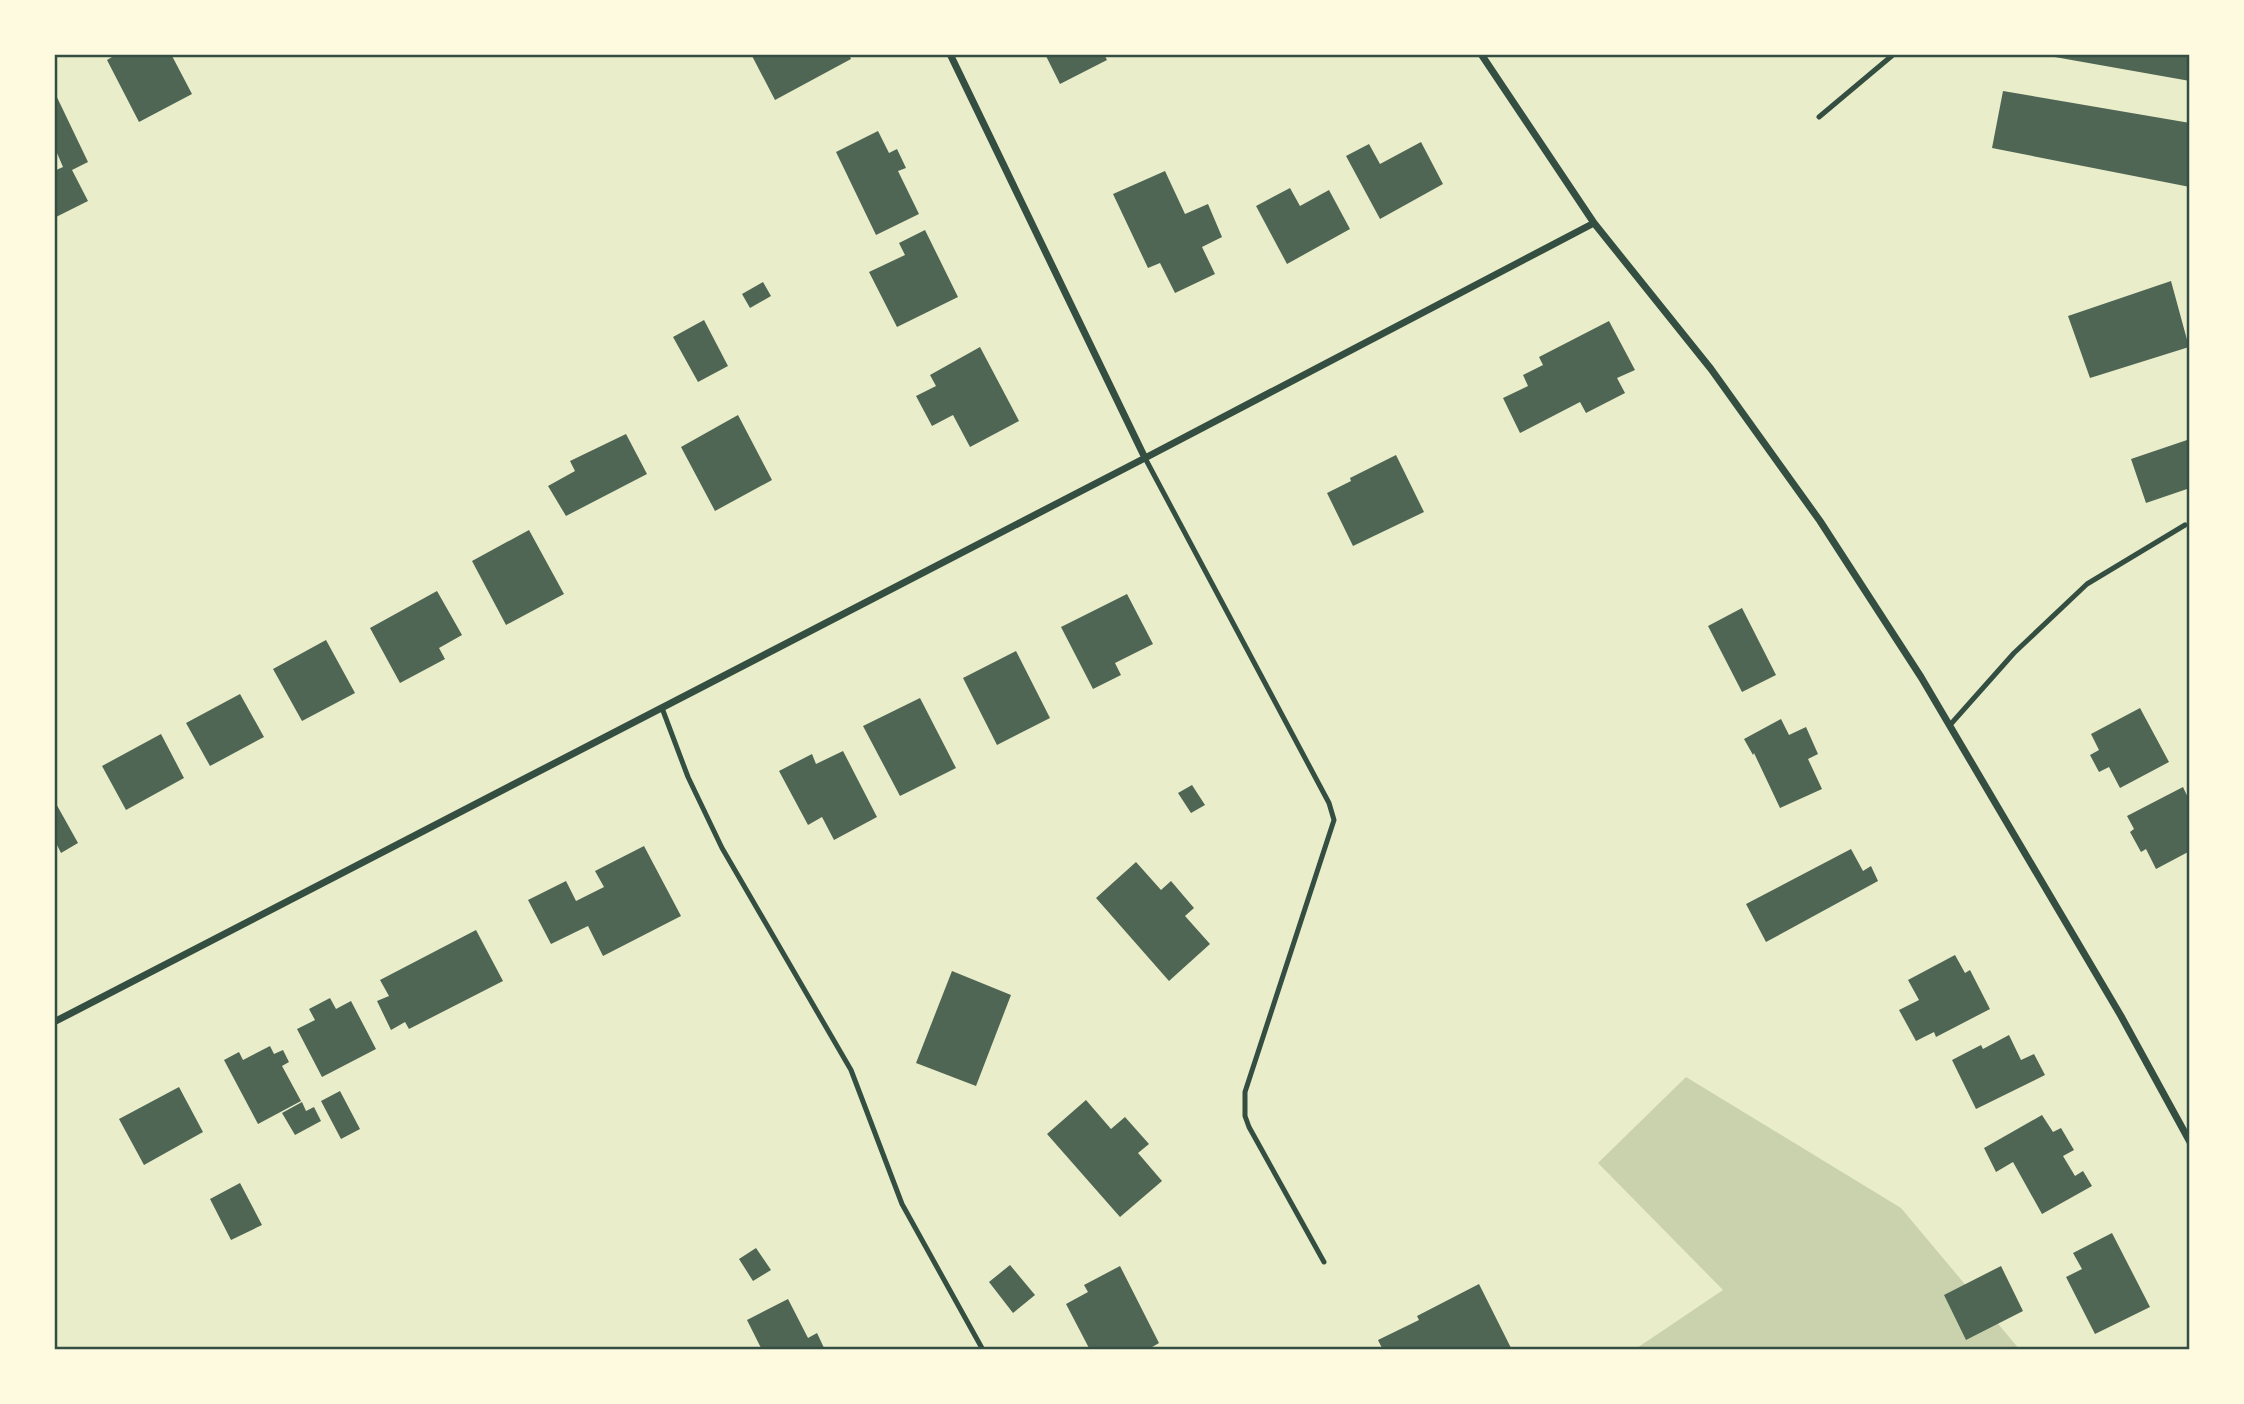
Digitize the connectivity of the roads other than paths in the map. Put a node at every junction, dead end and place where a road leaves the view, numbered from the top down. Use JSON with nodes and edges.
{"nodes":[{"id":1,"x":950,"y":54,"type":"edge"},
{"id":2,"x":1481,"y":54,"type":"edge"},
{"id":3,"x":1894,"y":54,"type":"edge"},
{"id":4,"x":1819,"y":117,"type":"dead end"},
{"id":5,"x":1594,"y":223,"type":"junction"},
{"id":6,"x":1145,"y":458,"type":"junction"},
{"id":7,"x":2185,"y":524,"type":"dead end"},
{"id":8,"x":662,"y":708,"type":"junction"},
{"id":9,"x":1950,"y":725,"type":"junction"},
{"id":10,"x":54,"y":1022,"type":"edge"},
{"id":11,"x":2190,"y":1143,"type":"edge"},
{"id":12,"x":1324,"y":1262,"type":"dead end"},
{"id":13,"x":983,"y":1350,"type":"edge"}],
"edges":[{"from":1,"to":6,"type":"street"},
{"from":2,"to":5,"type":"street"},
{"from":3,"to":4,"type":"lane"},
{"from":5,"to":6,"type":"street"},
{"from":5,"to":9,"type":"street"},
{"from":6,"to":8,"type":"street"},
{"from":6,"to":12,"type":"lane"},
{"from":7,"to":9,"type":"lane"},
{"from":8,"to":10,"type":"street"},
{"from":8,"to":13,"type":"lane"},
{"from":9,"to":11,"type":"street"}]}
